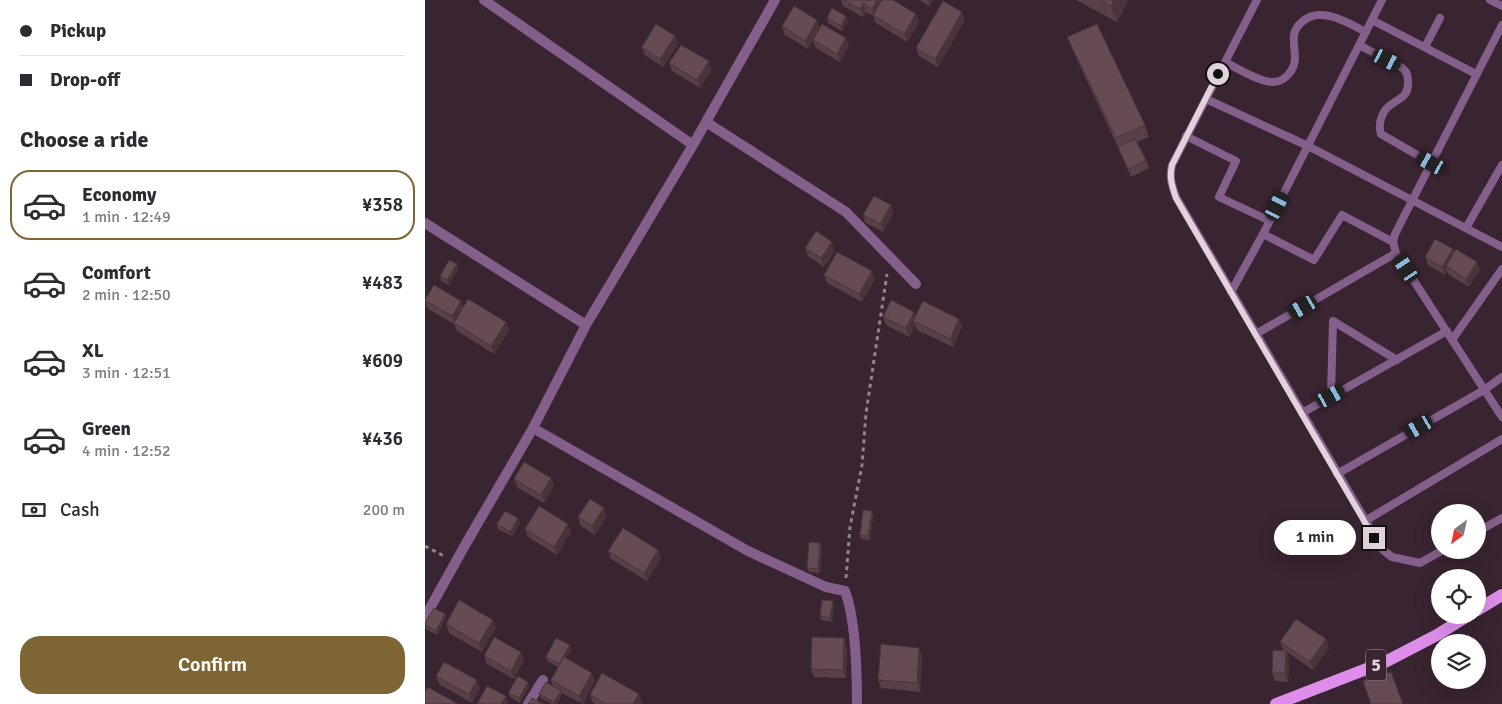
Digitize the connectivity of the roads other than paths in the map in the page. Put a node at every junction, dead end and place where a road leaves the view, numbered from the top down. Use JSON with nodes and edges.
{"nodes":[{"id":1,"x":484,"y":0,"type":"edge"},
{"id":2,"x":775,"y":0,"type":"edge"},
{"id":3,"x":1257,"y":0,"type":"edge"},
{"id":4,"x":1490,"y":0,"type":"edge"},
{"id":5,"x":1380,"y":1,"type":"edge"},
{"id":6,"x":1502,"y":6,"type":"edge"},
{"id":7,"x":1440,"y":18,"type":"dead end"},
{"id":8,"x":1372,"y":20,"type":"junction"},
{"id":9,"x":1502,"y":25,"type":"edge"},
{"id":10,"x":1366,"y":32,"type":"junction"},
{"id":11,"x":1359,"y":45,"type":"junction"},
{"id":12,"x":1425,"y":47,"type":"junction"},
{"id":13,"x":1225,"y":62,"type":"junction"},
{"id":14,"x":1476,"y":74,"type":"junction"},
{"id":15,"x":1206,"y":98,"type":"junction"},
{"id":16,"x":706,"y":122,"type":"junction"},
{"id":17,"x":1187,"y":136,"type":"junction"},
{"id":18,"x":693,"y":144,"type":"junction"},
{"id":19,"x":1308,"y":146,"type":"junction"},
{"id":20,"x":1431,"y":163,"type":"junction"},
{"id":21,"x":1502,"y":165,"type":"edge"},
{"id":22,"x":1412,"y":200,"type":"junction"},
{"id":23,"x":1270,"y":221,"type":"junction"},
{"id":24,"x":425,"y":223,"type":"edge"},
{"id":25,"x":1466,"y":228,"type":"junction"},
{"id":26,"x":1263,"y":234,"type":"junction"},
{"id":27,"x":1393,"y":242,"type":"junction"},
{"id":28,"x":1502,"y":247,"type":"edge"},
{"id":29,"x":1396,"y":253,"type":"junction"},
{"id":30,"x":1502,"y":269,"type":"edge"},
{"id":31,"x":916,"y":284,"type":"dead end"},
{"id":32,"x":1231,"y":292,"type":"junction"},
{"id":33,"x":586,"y":325,"type":"junction"},
{"id":34,"x":1447,"y":331,"type":"junction"},
{"id":35,"x":1256,"y":334,"type":"junction"},
{"id":36,"x":1452,"y":340,"type":"junction"},
{"id":37,"x":1397,"y":360,"type":"junction"},
{"id":38,"x":1502,"y":377,"type":"edge"},
{"id":39,"x":1484,"y":390,"type":"junction"},
{"id":40,"x":1331,"y":396,"type":"junction"},
{"id":41,"x":1302,"y":413,"type":"junction"},
{"id":42,"x":1502,"y":416,"type":"edge"},
{"id":43,"x":533,"y":428,"type":"junction"},
{"id":44,"x":1502,"y":439,"type":"edge"},
{"id":45,"x":1337,"y":474,"type":"junction"},
{"id":46,"x":1502,"y":518,"type":"edge"},
{"id":47,"x":1365,"y":521,"type":"junction"},
{"id":48,"x":1486,"y":527,"type":"edge"},
{"id":49,"x":1431,"y":556,"type":"edge"},
{"id":50,"x":1502,"y":595,"type":"edge"},
{"id":51,"x":1486,"y":605,"type":"edge"},
{"id":52,"x":425,"y":617,"type":"edge"},
{"id":53,"x":1455,"y":624,"type":"edge"},
{"id":54,"x":543,"y":680,"type":"dead end"},
{"id":55,"x":528,"y":704,"type":"edge"},
{"id":56,"x":857,"y":704,"type":"edge"},
{"id":57,"x":1277,"y":704,"type":"edge"}],
"edges":[{"from":1,"to":18,"type":"street"},
{"from":2,"to":16,"type":"street"},
{"from":3,"to":13,"type":"lane"},
{"from":4,"to":6,"type":"lane"},
{"from":5,"to":8,"type":"lane"},
{"from":7,"to":12,"type":"lane"},
{"from":8,"to":10,"type":"lane"},
{"from":8,"to":12,"type":"lane"},
{"from":9,"to":14,"type":"lane"},
{"from":10,"to":11,"type":"lane"},
{"from":10,"to":13,"type":"lane"},
{"from":11,"to":19,"type":"lane"},
{"from":11,"to":20,"type":"lane"},
{"from":12,"to":14,"type":"lane"},
{"from":13,"to":15,"type":"lane"},
{"from":14,"to":20,"type":"lane"},
{"from":15,"to":17,"type":"lane"},
{"from":15,"to":19,"type":"lane"},
{"from":16,"to":18,"type":"street"},
{"from":16,"to":31,"type":"street"},
{"from":17,"to":23,"type":"lane"},
{"from":17,"to":32,"type":"lane"},
{"from":18,"to":33,"type":"street"},
{"from":19,"to":22,"type":"lane"},
{"from":19,"to":23,"type":"lane"},
{"from":20,"to":22,"type":"lane"},
{"from":21,"to":25,"type":"lane"},
{"from":22,"to":25,"type":"lane"},
{"from":22,"to":27,"type":"lane"},
{"from":23,"to":26,"type":"lane"},
{"from":24,"to":33,"type":"street"},
{"from":25,"to":28,"type":"lane"},
{"from":26,"to":27,"type":"lane"},
{"from":26,"to":32,"type":"lane"},
{"from":27,"to":29,"type":"lane"},
{"from":29,"to":34,"type":"lane"},
{"from":29,"to":35,"type":"lane"},
{"from":30,"to":36,"type":"lane"},
{"from":32,"to":35,"type":"lane"},
{"from":33,"to":43,"type":"street"},
{"from":34,"to":36,"type":"lane"},
{"from":34,"to":37,"type":"lane"},
{"from":35,"to":41,"type":"lane"},
{"from":36,"to":39,"type":"lane"},
{"from":37,"to":40,"type":"lane"},
{"from":37,"to":40,"type":"lane"},
{"from":38,"to":39,"type":"lane"},
{"from":39,"to":42,"type":"lane"},
{"from":39,"to":45,"type":"lane"},
{"from":40,"to":41,"type":"lane"},
{"from":41,"to":45,"type":"lane"},
{"from":43,"to":52,"type":"street"},
{"from":43,"to":56,"type":"street"},
{"from":44,"to":47,"type":"lane"},
{"from":45,"to":47,"type":"lane"},
{"from":46,"to":48,"type":"lane"},
{"from":47,"to":49,"type":"lane"},
{"from":50,"to":51,"type":"main road"},
{"from":53,"to":57,"type":"main road","number":"5"},
{"from":54,"to":55,"type":"street"}]}
